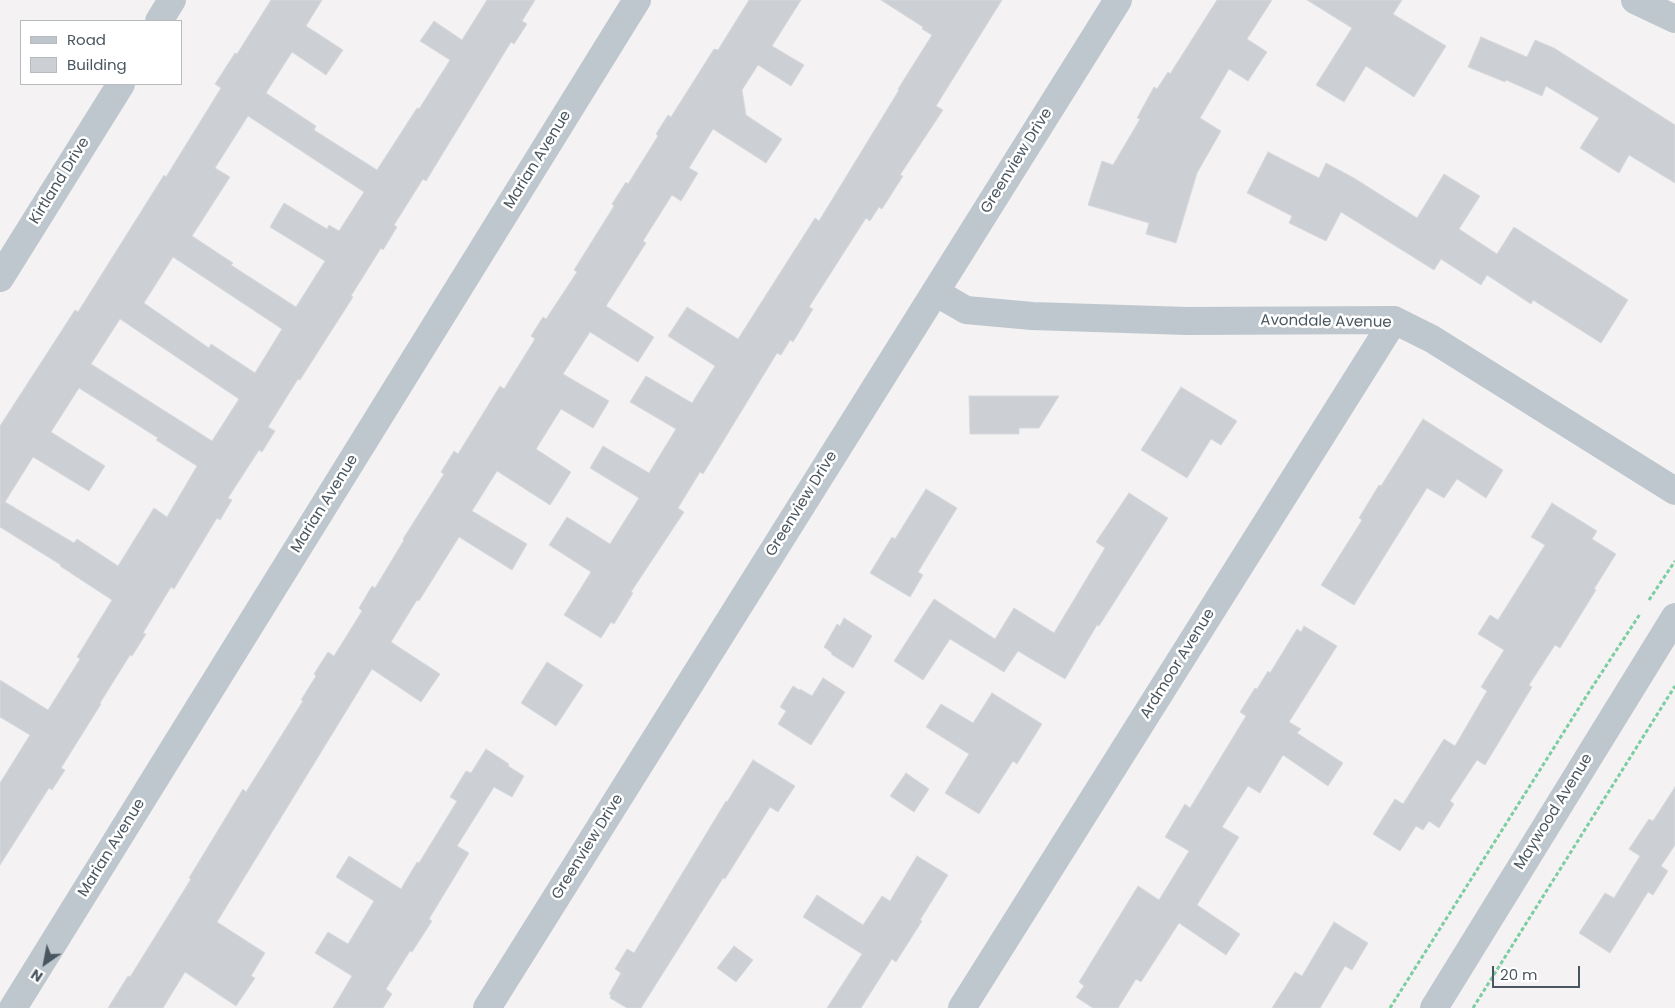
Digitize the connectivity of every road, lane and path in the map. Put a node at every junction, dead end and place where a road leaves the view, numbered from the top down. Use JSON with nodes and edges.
{"nodes":[{"id":1,"x":172,"y":0,"type":"edge"},
{"id":2,"x":637,"y":0,"type":"edge"},
{"id":3,"x":1118,"y":0,"type":"edge"},
{"id":4,"x":1634,"y":0,"type":"edge"},
{"id":5,"x":1675,"y":19,"type":"edge"},
{"id":6,"x":160,"y":20,"type":"edge"},
{"id":7,"x":119,"y":85,"type":"edge"},
{"id":8,"x":0,"y":278,"type":"edge"},
{"id":9,"x":935,"y":292,"type":"junction"},
{"id":10,"x":1394,"y":320,"type":"junction"},
{"id":11,"x":1675,"y":491,"type":"edge"},
{"id":12,"x":1675,"y":561,"type":"edge"},
{"id":13,"x":1648,"y":602,"type":"dead end"},
{"id":14,"x":1643,"y":610,"type":"dead end"},
{"id":15,"x":1675,"y":617,"type":"edge"},
{"id":16,"x":1675,"y":686,"type":"edge"},
{"id":17,"x":14,"y":1008,"type":"edge"},
{"id":18,"x":487,"y":1008,"type":"edge"},
{"id":19,"x":962,"y":1008,"type":"edge"},
{"id":20,"x":1390,"y":1008,"type":"edge"},
{"id":21,"x":1434,"y":1008,"type":"edge"},
{"id":22,"x":1473,"y":1008,"type":"edge"}],
"edges":[{"from":1,"to":6,"type":"street"},
{"from":2,"to":17,"type":"street","name":"Marian Avenue"},
{"from":3,"to":9,"type":"street","name":"Greenview Drive"},
{"from":4,"to":5,"type":"street"},
{"from":7,"to":8,"type":"street","name":"Kirtland Drive"},
{"from":9,"to":10,"type":"street","name":"Avondale Avenue"},
{"from":9,"to":18,"type":"street","name":"Greenview Drive"},
{"from":10,"to":11,"type":"street","name":"Avondale Avenue"},
{"from":10,"to":19,"type":"street","name":"Ardmoor Avenue"},
{"from":12,"to":13,"type":"path"},
{"from":14,"to":20,"type":"path"},
{"from":15,"to":21,"type":"street","name":"Maywood Avenue"},
{"from":16,"to":22,"type":"path"}]}
